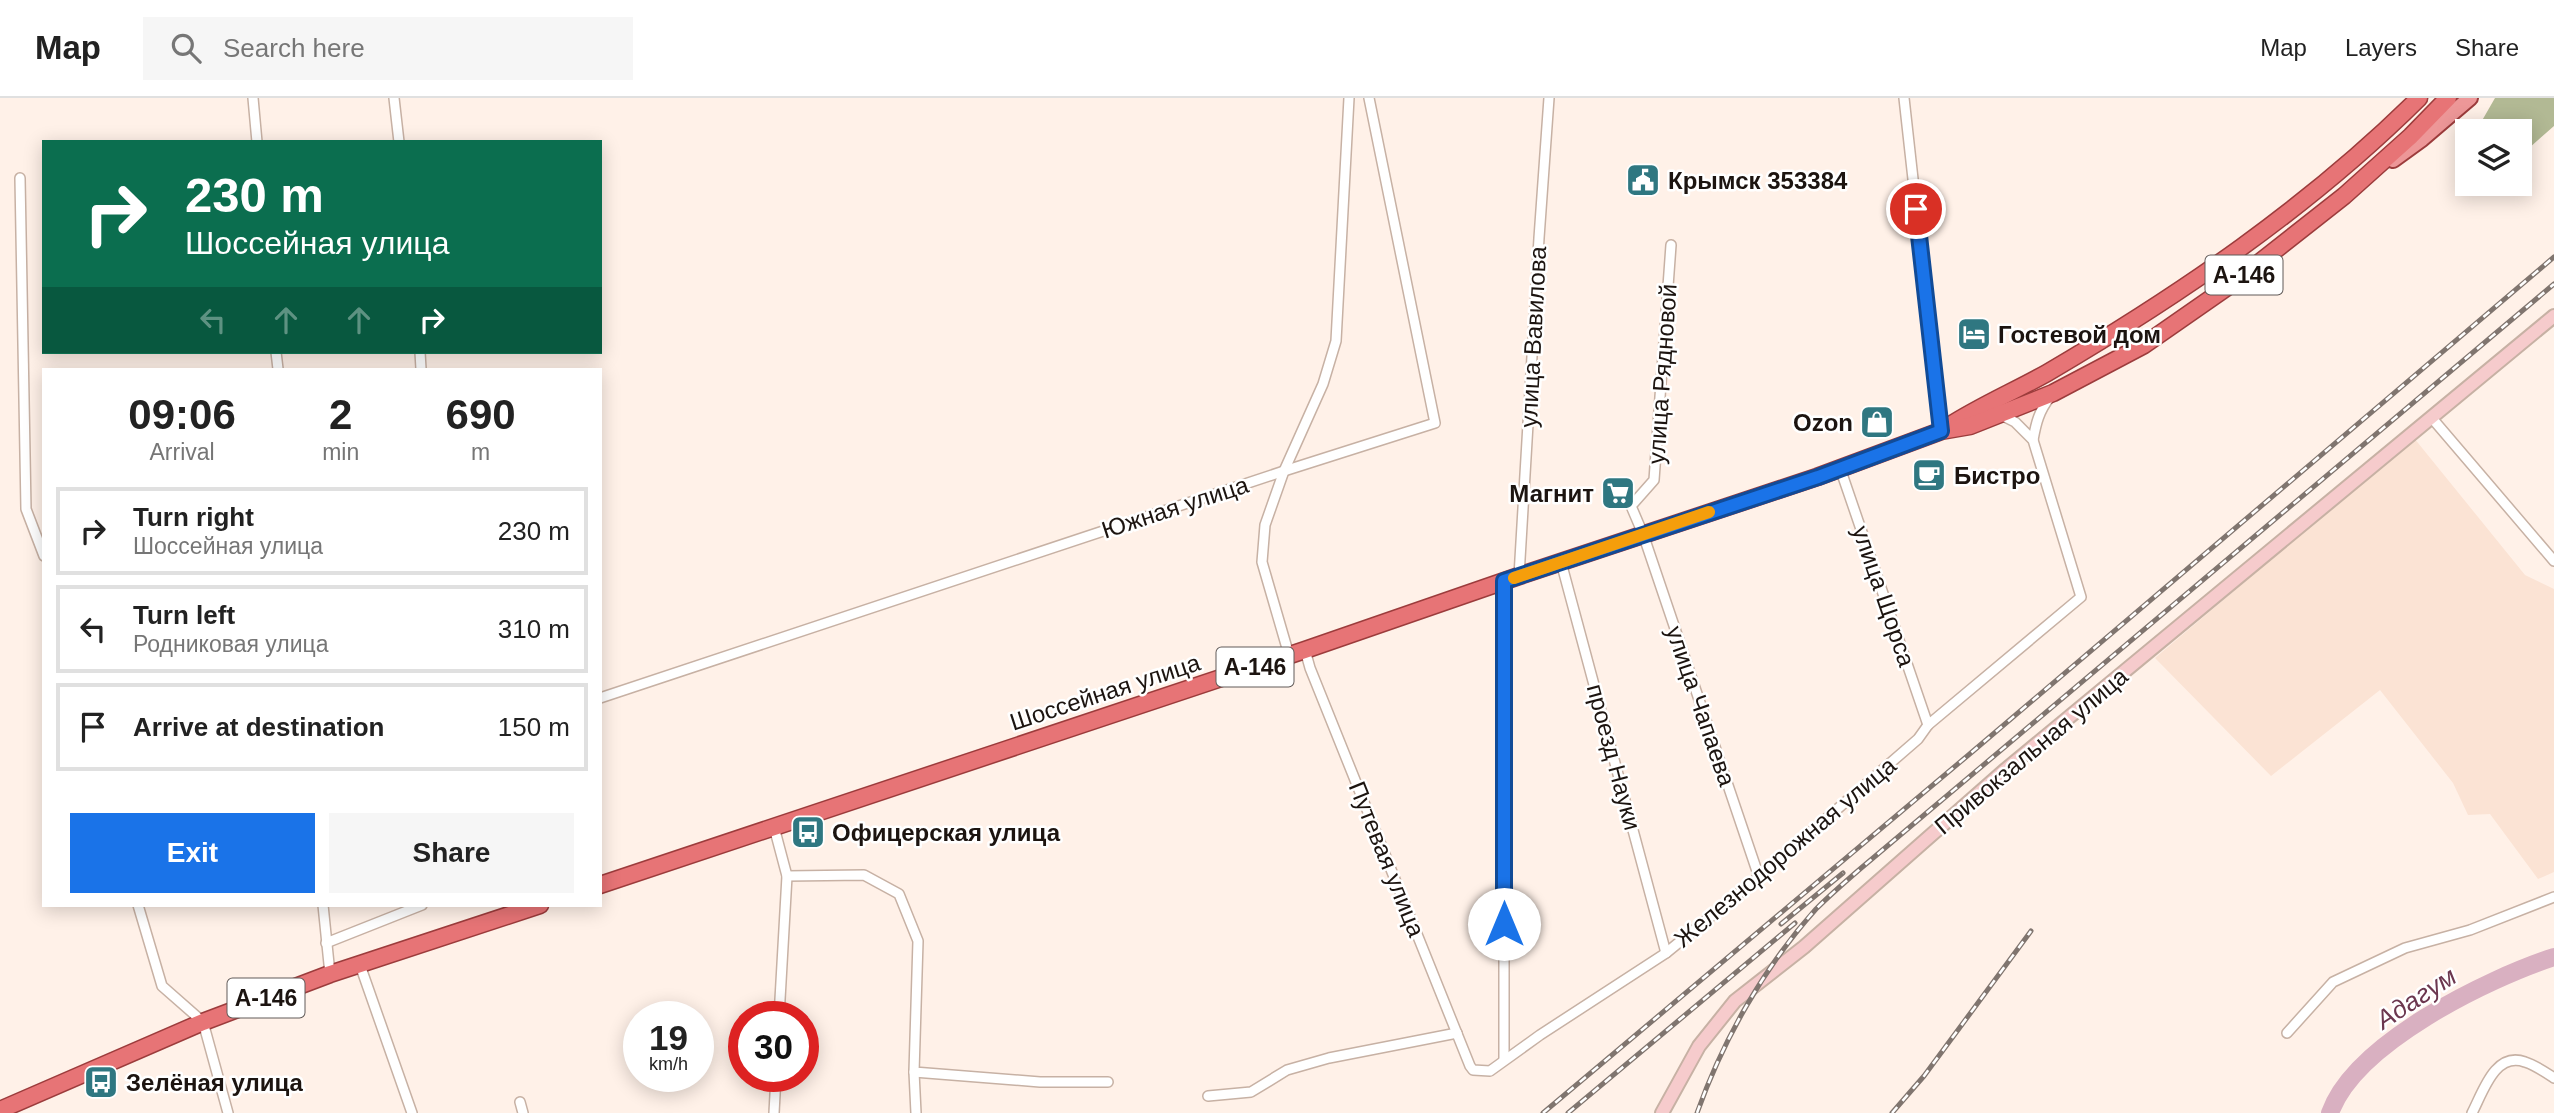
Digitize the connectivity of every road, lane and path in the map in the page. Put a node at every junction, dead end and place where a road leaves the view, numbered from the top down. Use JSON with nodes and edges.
{"nodes":[{"id":1,"x":253,"y":98,"type":"edge"},
{"id":2,"x":394,"y":98,"type":"edge"},
{"id":3,"x":1349,"y":98,"type":"edge"},
{"id":4,"x":1369,"y":98,"type":"edge"},
{"id":5,"x":1549,"y":98,"type":"edge"},
{"id":6,"x":1904,"y":98,"type":"edge"},
{"id":7,"x":2419,"y":98,"type":"edge"},
{"id":8,"x":2448,"y":98,"type":"edge"},
{"id":9,"x":2470,"y":98,"type":"edge"},
{"id":10,"x":257,"y":140,"type":"edge"},
{"id":11,"x":399,"y":140,"type":"edge"},
{"id":12,"x":20,"y":178,"type":"dead end"},
{"id":13,"x":2344,"y":196,"type":"junction"},
{"id":14,"x":1671,"y":246,"type":"dead end"},
{"id":15,"x":2554,"y":316,"type":"edge"},
{"id":16,"x":2053,"y":393,"type":"junction"},
{"id":17,"x":2001,"y":415,"type":"junction"},
{"id":18,"x":2431,"y":416,"type":"junction"},
{"id":19,"x":1941,"y":431,"type":"junction"},
{"id":20,"x":2033,"y":440,"type":"junction"},
{"id":21,"x":1840,"y":468,"type":"junction"},
{"id":22,"x":1284,"y":471,"type":"junction"},
{"id":23,"x":1643,"y":534,"type":"junction"},
{"id":24,"x":42,"y":551,"type":"edge"},
{"id":25,"x":2554,"y":561,"type":"edge"},
{"id":26,"x":1561,"y":562,"type":"junction"},
{"id":27,"x":1512,"y":578,"type":"junction"},
{"id":28,"x":1297,"y":653,"type":"junction"},
{"id":29,"x":602,"y":697,"type":"edge"},
{"id":30,"x":1928,"y":725,"type":"junction"},
{"id":31,"x":774,"y":827,"type":"junction"},
{"id":32,"x":787,"y":876,"type":"junction"},
{"id":33,"x":1759,"y":877,"type":"junction"},
{"id":34,"x":602,"y":884,"type":"edge"},
{"id":35,"x":2554,"y":897,"type":"edge"},
{"id":36,"x":139,"y":907,"type":"edge"},
{"id":37,"x":323,"y":907,"type":"edge"},
{"id":38,"x":417,"y":907,"type":"edge"},
{"id":39,"x":534,"y":907,"type":"edge"},
{"id":40,"x":326,"y":943,"type":"junction"},
{"id":41,"x":1666,"y":953,"type":"junction"},
{"id":42,"x":360,"y":965,"type":"junction"},
{"id":43,"x":330,"y":974,"type":"junction"},
{"id":44,"x":780,"y":1001,"type":"edge"},
{"id":45,"x":203,"y":1022,"type":"junction"},
{"id":46,"x":1457,"y":1033,"type":"junction"},
{"id":47,"x":2287,"y":1033,"type":"dead end"},
{"id":48,"x":1504,"y":1059,"type":"junction"},
{"id":49,"x":1470,"y":1066,"type":"joint"},
{"id":50,"x":914,"y":1072,"type":"junction"},
{"id":51,"x":2554,"y":1078,"type":"edge"},
{"id":52,"x":1108,"y":1082,"type":"dead end"},
{"id":53,"x":775,"y":1092,"type":"edge"},
{"id":54,"x":1208,"y":1096,"type":"dead end"},
{"id":55,"x":520,"y":1102,"type":"dead end"},
{"id":56,"x":5,"y":1110,"type":"edge"},
{"id":57,"x":228,"y":1113,"type":"edge"},
{"id":58,"x":412,"y":1113,"type":"edge"},
{"id":59,"x":523,"y":1113,"type":"edge"},
{"id":60,"x":774,"y":1113,"type":"edge"},
{"id":61,"x":916,"y":1113,"type":"edge"},
{"id":62,"x":1662,"y":1113,"type":"edge"},
{"id":63,"x":2472,"y":1113,"type":"edge"}],
"edges":[{"from":1,"to":10,"type":"street"},
{"from":2,"to":11,"type":"street"},
{"from":3,"to":22,"type":"street","name":"Путевая улица"},
{"from":4,"to":22,"type":"street","name":"Южная улица"},
{"from":5,"to":27,"type":"street","name":"улица Вавилова"},
{"from":6,"to":19,"type":"street"},
{"from":7,"to":19,"type":"highway","number":"А-146"},
{"from":8,"to":13,"type":"highway","number":"А-146"},
{"from":9,"to":13,"type":"main road","number":"А-146"},
{"from":12,"to":24,"type":"street"},
{"from":13,"to":16,"type":"highway","number":"А-146"},
{"from":14,"to":23,"type":"street","name":"улица Рядновой"},
{"from":15,"to":18,"type":"main road","name":"Привокзальная улица"},
{"from":16,"to":17,"type":"highway","number":"А-146"},
{"from":16,"to":20,"type":"street"},
{"from":17,"to":19,"type":"highway","number":"А-146"},
{"from":17,"to":20,"type":"street"},
{"from":18,"to":25,"type":"street"},
{"from":18,"to":62,"type":"main road","name":"Привокзальная улица"},
{"from":19,"to":21,"type":"highway","name":"Шоссейная улица","number":"А-146"},
{"from":20,"to":30,"type":"street","name":"Железнодорожная улица"},
{"from":21,"to":23,"type":"highway","name":"Шоссейная улица","number":"А-146"},
{"from":21,"to":30,"type":"street","name":"улица Щорса"},
{"from":22,"to":28,"type":"street","name":"Путевая улица"},
{"from":22,"to":29,"type":"street","name":"Южная улица"},
{"from":23,"to":26,"type":"highway","name":"Шоссейная улица","number":"А-146"},
{"from":23,"to":33,"type":"street","name":"улица Чапаева"},
{"from":26,"to":27,"type":"highway","name":"Шоссейная улица","number":"А-146"},
{"from":26,"to":41,"type":"street","name":"проезд Науки"},
{"from":27,"to":28,"type":"highway","name":"Шоссейная улица","number":"А-146"},
{"from":27,"to":48,"type":"street","name":"улица Вавилова"},
{"from":28,"to":31,"type":"highway","name":"Шоссейная улица","number":"А-146"},
{"from":28,"to":46,"type":"street","name":"Путевая улица"},
{"from":30,"to":33,"type":"street","name":"Железнодорожная улица"},
{"from":31,"to":32,"type":"street"},
{"from":31,"to":34,"type":"highway","name":"Шоссейная улица","number":"А-146"},
{"from":32,"to":44,"type":"street"},
{"from":32,"to":50,"type":"street"},
{"from":33,"to":41,"type":"street","name":"Железнодорожная улица"},
{"from":35,"to":47,"type":"street"},
{"from":36,"to":45,"type":"street"},
{"from":37,"to":40,"type":"street"},
{"from":38,"to":40,"type":"street"},
{"from":39,"to":42,"type":"highway","number":"А-146"},
{"from":40,"to":43,"type":"street"},
{"from":41,"to":48,"type":"street","name":"Железнодорожная улица"},
{"from":42,"to":43,"type":"highway","number":"А-146"},
{"from":42,"to":58,"type":"street"},
{"from":43,"to":45,"type":"highway","number":"А-146"},
{"from":45,"to":56,"type":"highway","number":"А-146"},
{"from":45,"to":57,"type":"street"},
{"from":46,"to":49,"type":"street","name":"Путевая улица"},
{"from":46,"to":54,"type":"street"},
{"from":48,"to":49,"type":"street","name":"Железнодорожная улица"},
{"from":50,"to":52,"type":"street"},
{"from":50,"to":61,"type":"street"},
{"from":51,"to":63,"type":"street"},
{"from":53,"to":60,"type":"street"},
{"from":55,"to":59,"type":"street"}]}
